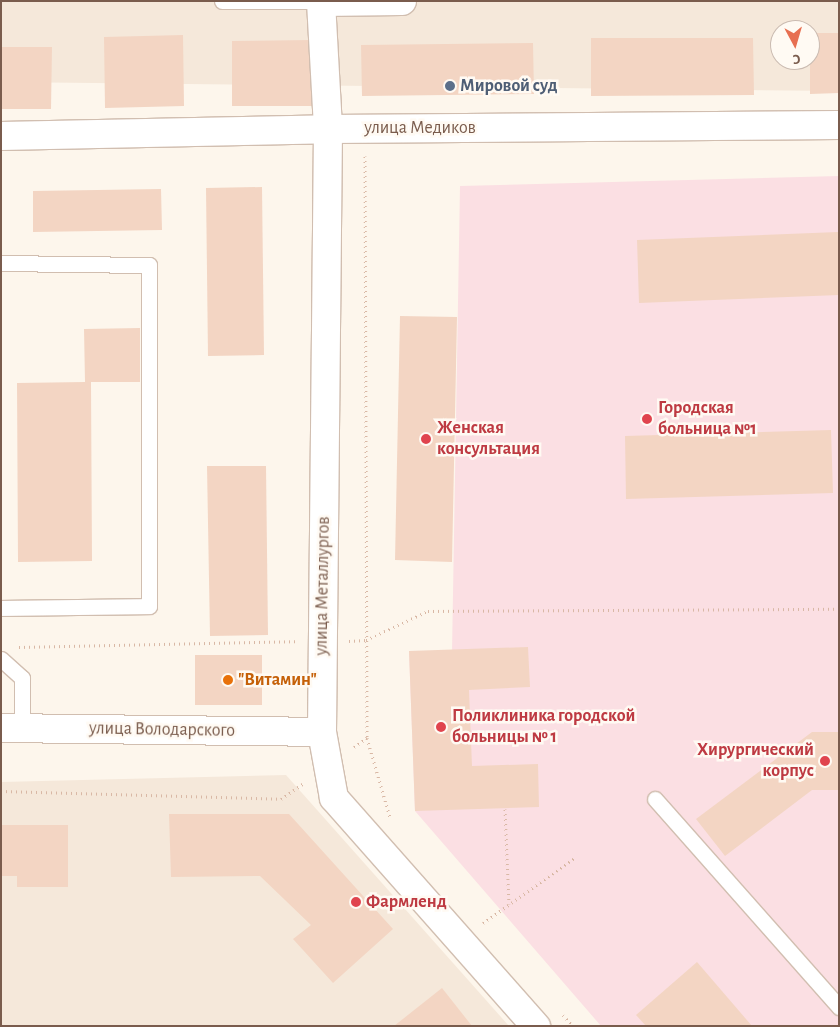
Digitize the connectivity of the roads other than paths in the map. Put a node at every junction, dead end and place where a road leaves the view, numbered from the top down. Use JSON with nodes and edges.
{"nodes":[{"id":1,"x":222,"y":1,"type":"edge"},
{"id":2,"x":402,"y":1,"type":"edge"},
{"id":3,"x":321,"y":2,"type":"edge"},
{"id":4,"x":839,"y":125,"type":"edge"},
{"id":5,"x":328,"y":129,"type":"junction"},
{"id":6,"x":1,"y":136,"type":"edge"},
{"id":7,"x":1,"y":263,"type":"edge"},
{"id":8,"x":1,"y":608,"type":"edge"},
{"id":9,"x":1,"y":659,"type":"edge"},
{"id":10,"x":12,"y":728,"type":"edge"},
{"id":11,"x":322,"y":732,"type":"junction"},
{"id":12,"x":655,"y":799,"type":"dead end"},
{"id":13,"x":839,"y":1007,"type":"edge"},
{"id":14,"x":536,"y":1026,"type":"edge"}],
"edges":[{"from":1,"to":3,"type":"lane"},
{"from":2,"to":3,"type":"street"},
{"from":3,"to":5,"type":"street","name":"улица Металлургов"},
{"from":4,"to":5,"type":"street","name":"улица Медиков"},
{"from":5,"to":6,"type":"street","name":"улица Медиков"},
{"from":5,"to":11,"type":"street","name":"улица Металлургов"},
{"from":7,"to":8,"type":"lane"},
{"from":9,"to":10,"type":"lane"},
{"from":10,"to":11,"type":"street","name":"улица Володарского"},
{"from":11,"to":14,"type":"street","name":"улица Металлургов"},
{"from":12,"to":13,"type":"lane"}]}
